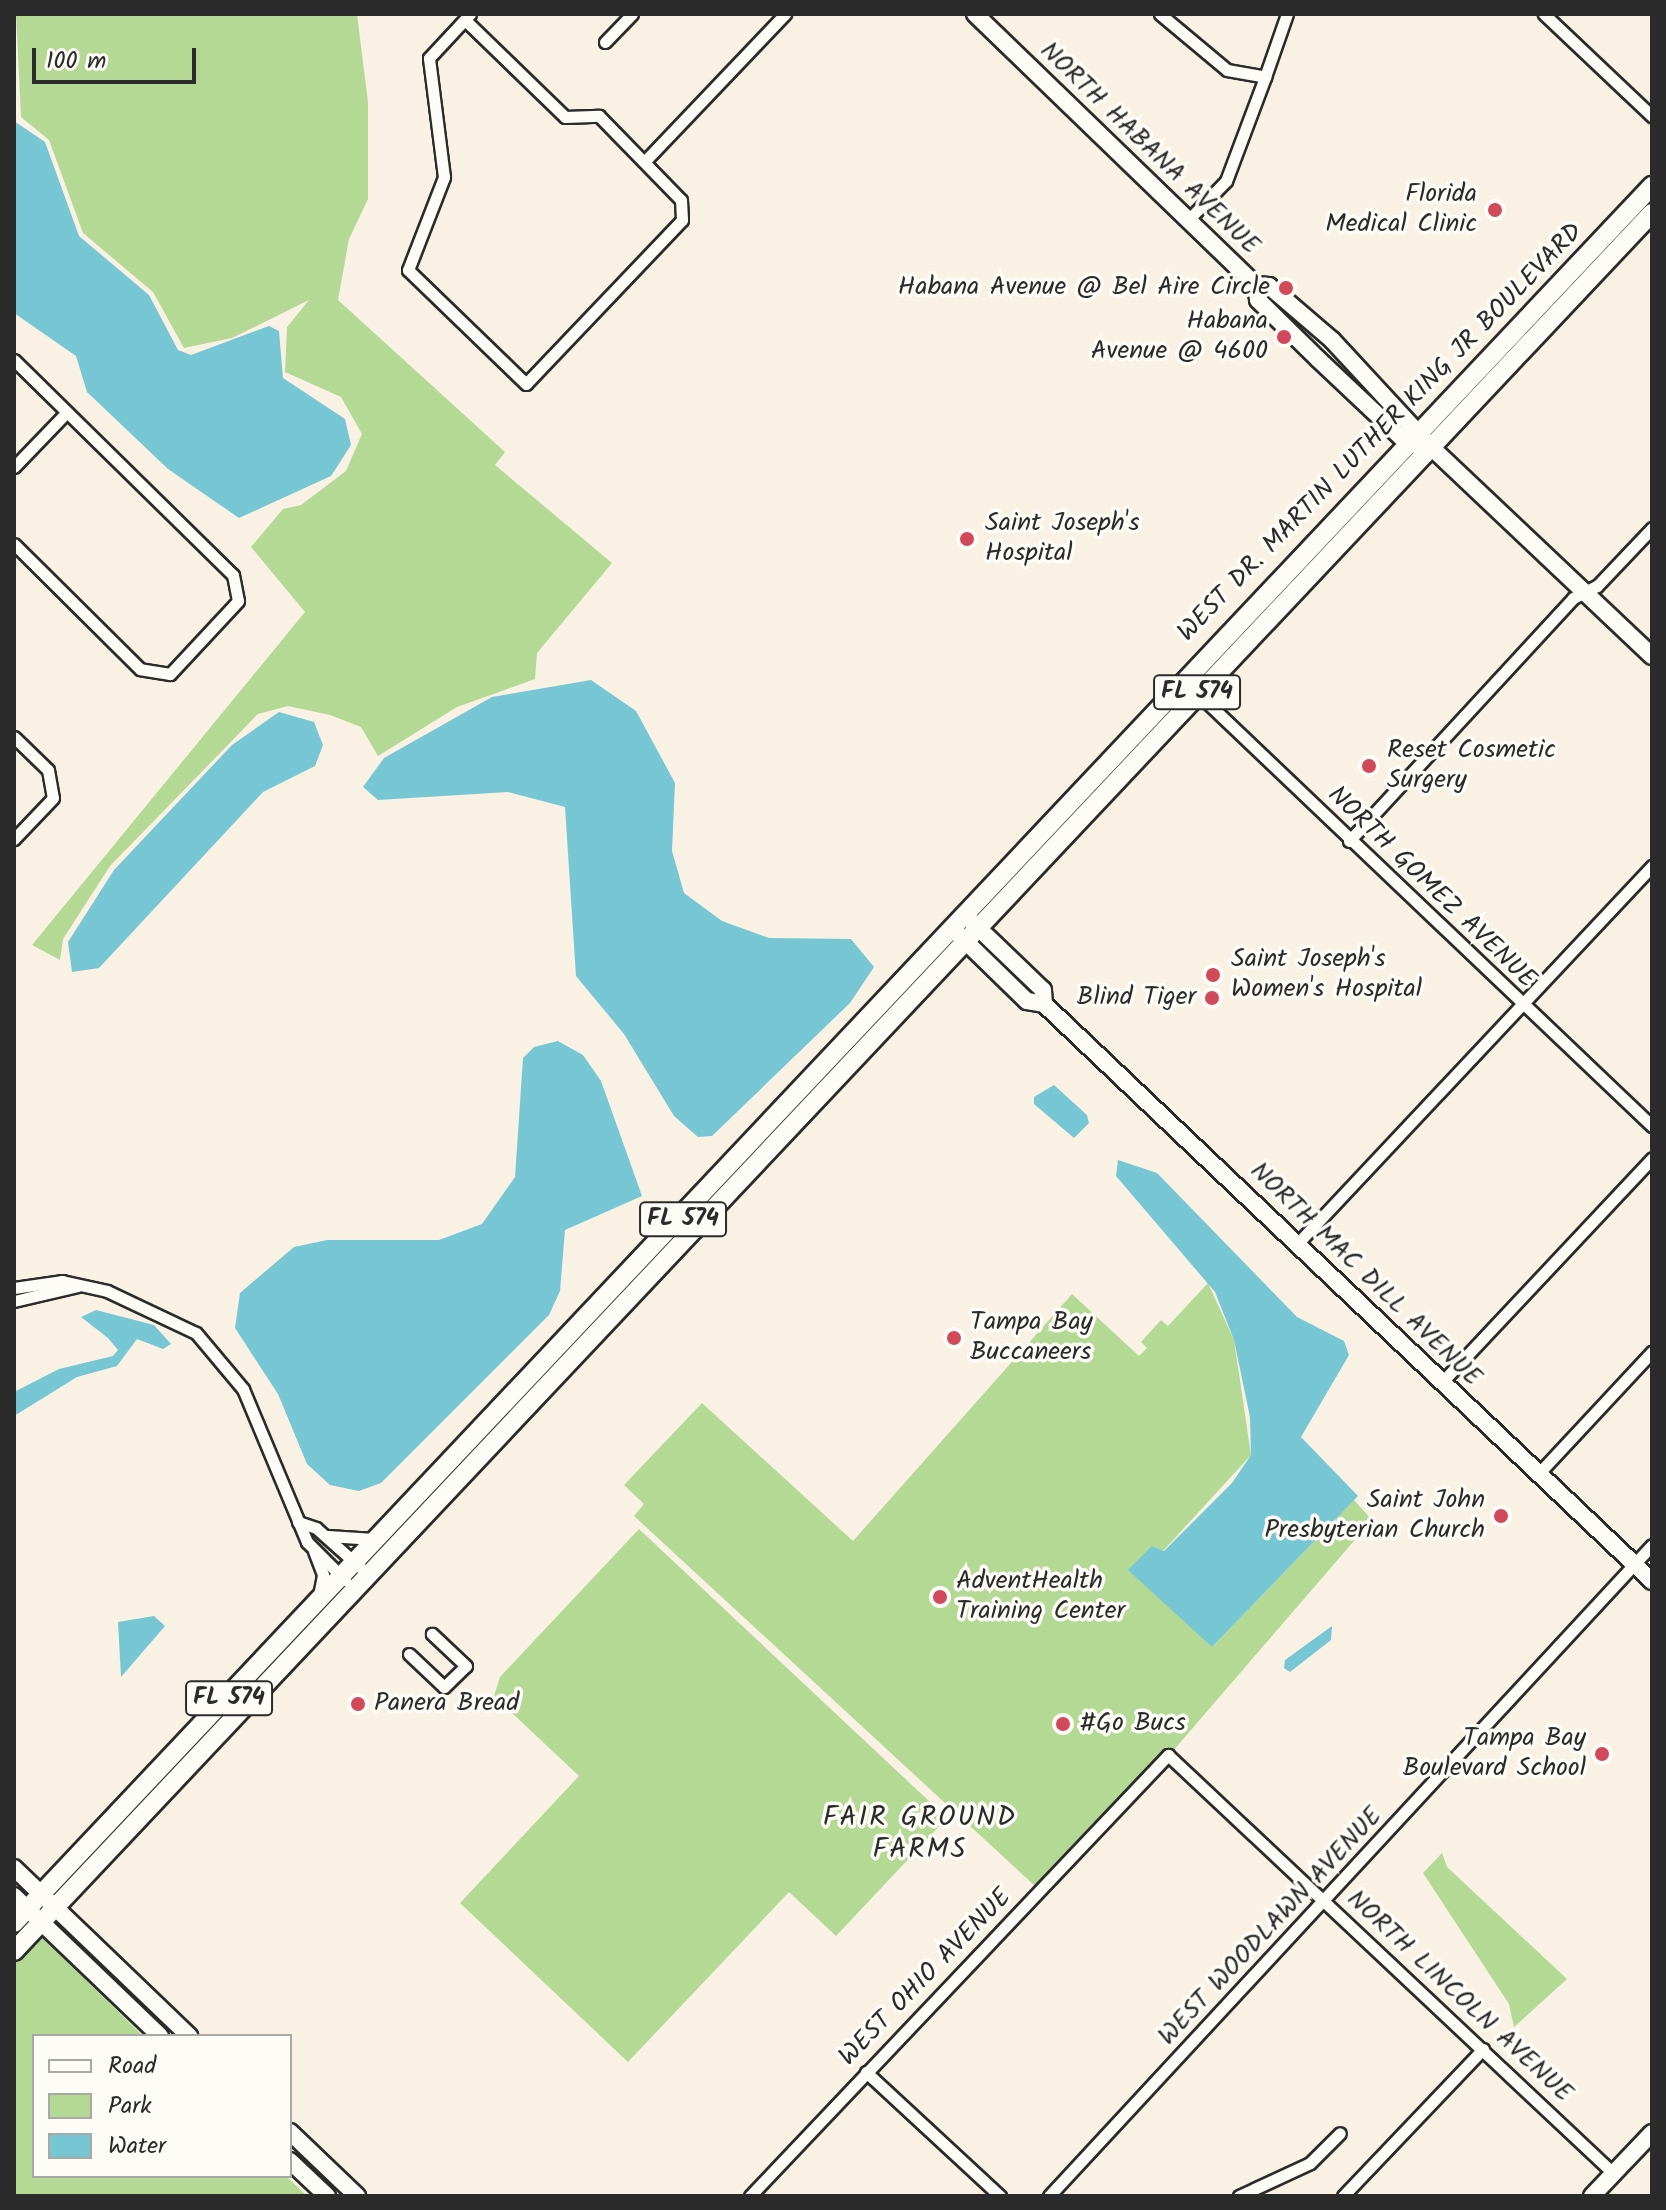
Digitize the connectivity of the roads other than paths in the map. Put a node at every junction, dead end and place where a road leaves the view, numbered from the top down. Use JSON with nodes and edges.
{"nodes":[{"id":1,"x":632,"y":14,"type":"edge"},
{"id":2,"x":785,"y":14,"type":"edge"},
{"id":3,"x":975,"y":14,"type":"edge"},
{"id":4,"x":1160,"y":14,"type":"edge"},
{"id":5,"x":1287,"y":14,"type":"edge"},
{"id":6,"x":1544,"y":14,"type":"edge"},
{"id":7,"x":467,"y":17,"type":"edge"},
{"id":8,"x":605,"y":42,"type":"dead end"},
{"id":9,"x":1265,"y":77,"type":"junction"},
{"id":10,"x":1652,"y":116,"type":"edge"},
{"id":11,"x":645,"y":161,"type":"junction"},
{"id":12,"x":1650,"y":191,"type":"edge"},
{"id":13,"x":1652,"y":213,"type":"edge"},
{"id":14,"x":1189,"y":219,"type":"junction"},
{"id":15,"x":1256,"y":285,"type":"junction"},
{"id":16,"x":14,"y":360,"type":"edge"},
{"id":17,"x":67,"y":412,"type":"junction"},
{"id":18,"x":1420,"y":429,"type":"junction"},
{"id":19,"x":1407,"y":443,"type":"junction"},
{"id":20,"x":1431,"y":447,"type":"junction"},
{"id":21,"x":14,"y":467,"type":"edge"},
{"id":22,"x":1652,"y":528,"type":"edge"},
{"id":23,"x":14,"y":544,"type":"edge"},
{"id":24,"x":1584,"y":592,"type":"junction"},
{"id":25,"x":1652,"y":656,"type":"edge"},
{"id":26,"x":1190,"y":686,"type":"junction"},
{"id":27,"x":14,"y":737,"type":"edge"},
{"id":28,"x":14,"y":839,"type":"edge"},
{"id":29,"x":1349,"y":841,"type":"junction"},
{"id":30,"x":1652,"y":866,"type":"edge"},
{"id":31,"x":964,"y":927,"type":"junction"},
{"id":32,"x":1521,"y":1005,"type":"junction"},
{"id":33,"x":1652,"y":1126,"type":"edge"},
{"id":34,"x":1652,"y":1158,"type":"edge"},
{"id":35,"x":1297,"y":1244,"type":"junction"},
{"id":36,"x":78,"y":1286,"type":"junction"},
{"id":37,"x":14,"y":1288,"type":"edge"},
{"id":38,"x":14,"y":1301,"type":"edge"},
{"id":39,"x":1652,"y":1352,"type":"edge"},
{"id":40,"x":1442,"y":1382,"type":"junction"},
{"id":41,"x":1539,"y":1473,"type":"junction"},
{"id":42,"x":298,"y":1522,"type":"junction"},
{"id":43,"x":320,"y":1532,"type":"junction"},
{"id":44,"x":382,"y":1536,"type":"junction"},
{"id":45,"x":310,"y":1544,"type":"junction"},
{"id":46,"x":1652,"y":1545,"type":"edge"},
{"id":47,"x":1634,"y":1564,"type":"junction"},
{"id":48,"x":349,"y":1571,"type":"junction"},
{"id":49,"x":370,"y":1576,"type":"junction"},
{"id":50,"x":1652,"y":1581,"type":"edge"},
{"id":51,"x":349,"y":1598,"type":"junction"},
{"id":52,"x":318,"y":1604,"type":"junction"},
{"id":53,"x":432,"y":1634,"type":"dead end"},
{"id":54,"x":409,"y":1654,"type":"dead end"},
{"id":55,"x":1168,"y":1755,"type":"joint"},
{"id":56,"x":14,"y":1868,"type":"edge"},
{"id":57,"x":14,"y":1896,"type":"edge"},
{"id":58,"x":49,"y":1902,"type":"junction"},
{"id":59,"x":1326,"y":1902,"type":"junction"},
{"id":60,"x":35,"y":1916,"type":"junction"},
{"id":61,"x":14,"y":1923,"type":"edge"},
{"id":62,"x":14,"y":1951,"type":"edge"},
{"id":63,"x":158,"y":2034,"type":"edge"},
{"id":64,"x":187,"y":2034,"type":"edge"},
{"id":65,"x":1483,"y":2049,"type":"junction"},
{"id":66,"x":866,"y":2072,"type":"junction"},
{"id":67,"x":1340,"y":2133,"type":"dead end"},
{"id":68,"x":1652,"y":2133,"type":"edge"},
{"id":69,"x":292,"y":2134,"type":"edge"},
{"id":70,"x":292,"y":2163,"type":"edge"},
{"id":71,"x":1613,"y":2173,"type":"junction"},
{"id":72,"x":327,"y":2196,"type":"edge"},
{"id":73,"x":357,"y":2196,"type":"edge"},
{"id":74,"x":750,"y":2196,"type":"edge"},
{"id":75,"x":1000,"y":2196,"type":"edge"},
{"id":76,"x":1049,"y":2196,"type":"edge"},
{"id":77,"x":1239,"y":2196,"type":"edge"},
{"id":78,"x":1343,"y":2196,"type":"edge"},
{"id":79,"x":1592,"y":2196,"type":"edge"}],
"edges":[{"from":1,"to":8,"type":"street"},
{"from":2,"to":11,"type":"street"},
{"from":3,"to":14,"type":"street","name":"NORTH HABANA AVENUE"},
{"from":4,"to":9,"type":"street"},
{"from":5,"to":9,"type":"street"},
{"from":6,"to":10,"type":"street"},
{"from":7,"to":11,"type":"street"},
{"from":7,"to":11,"type":"street"},
{"from":9,"to":14,"type":"street"},
{"from":12,"to":18,"type":"main road","name":"WEST DR. MARTIN LUTHER KING JR BOULEVARD","number":"FL 574"},
{"from":13,"to":20,"type":"main road","name":"WEST DR. MARTIN LUTHER KING JR BOULEVARD","number":"FL 574"},
{"from":14,"to":15,"type":"street","name":"NORTH HABANA AVENUE"},
{"from":15,"to":18,"type":"street","name":"NORTH HABANA AVENUE"},
{"from":15,"to":19,"type":"street","name":"NORTH HABANA AVENUE"},
{"from":16,"to":17,"type":"street"},
{"from":17,"to":21,"type":"street"},
{"from":17,"to":23,"type":"street"},
{"from":18,"to":19,"type":"main road","name":"WEST DR. MARTIN LUTHER KING JR BOULEVARD","number":"FL 574"},
{"from":18,"to":20,"type":"street","name":"NORTH HABANA AVENUE"},
{"from":19,"to":20,"type":"street"},
{"from":19,"to":26,"type":"main road","name":"WEST DR. MARTIN LUTHER KING JR BOULEVARD","number":"FL 574"},
{"from":20,"to":24,"type":"street","name":"NORTH HABANA AVENUE"},
{"from":20,"to":26,"type":"main road","name":"WEST DR. MARTIN LUTHER KING JR BOULEVARD","number":"FL 574"},
{"from":22,"to":24,"type":"street"},
{"from":24,"to":25,"type":"street","name":"NORTH HABANA AVENUE"},
{"from":24,"to":29,"type":"street"},
{"from":26,"to":29,"type":"street","name":"NORTH GOMEZ AVENUE"},
{"from":26,"to":31,"type":"main road","name":"WEST DR. MARTIN LUTHER KING JR BOULEVARD","number":"FL 574"},
{"from":27,"to":28,"type":"street"},
{"from":29,"to":32,"type":"street","name":"NORTH GOMEZ AVENUE"},
{"from":30,"to":32,"type":"street"},
{"from":31,"to":35,"type":"street","name":"NORTH MAC DILL AVENUE"},
{"from":31,"to":44,"type":"main road","number":"FL 574"},
{"from":31,"to":49,"type":"main road","number":"FL 574"},
{"from":32,"to":33,"type":"street","name":"NORTH GOMEZ AVENUE"},
{"from":32,"to":35,"type":"street"},
{"from":34,"to":40,"type":"street"},
{"from":35,"to":40,"type":"street","name":"NORTH MAC DILL AVENUE"},
{"from":36,"to":37,"type":"street"},
{"from":36,"to":38,"type":"street"},
{"from":36,"to":42,"type":"street"},
{"from":39,"to":41,"type":"street"},
{"from":40,"to":41,"type":"street","name":"NORTH MAC DILL AVENUE"},
{"from":41,"to":47,"type":"street","name":"NORTH MAC DILL AVENUE"},
{"from":42,"to":43,"type":"street"},
{"from":42,"to":45,"type":"street"},
{"from":43,"to":44,"type":"street"},
{"from":43,"to":48,"type":"street"},
{"from":44,"to":48,"type":"main road","number":"FL 574"},
{"from":45,"to":48,"type":"street"},
{"from":45,"to":52,"type":"street"},
{"from":46,"to":47,"type":"street","name":"WEST WOODLAWN AVENUE"},
{"from":47,"to":50,"type":"street","name":"NORTH MAC DILL AVENUE"},
{"from":47,"to":59,"type":"street","name":"WEST WOODLAWN AVENUE"},
{"from":48,"to":49,"type":"street"},
{"from":48,"to":51,"type":"street"},
{"from":48,"to":52,"type":"main road","number":"FL 574"},
{"from":49,"to":51,"type":"main road","number":"FL 574"},
{"from":51,"to":58,"type":"main road","number":"FL 574"},
{"from":52,"to":58,"type":"main road","number":"FL 574"},
{"from":53,"to":54,"type":"street"},
{"from":55,"to":59,"type":"street","name":"NORTH LINCOLN AVENUE"},
{"from":55,"to":66,"type":"street","name":"WEST OHIO AVENUE"},
{"from":56,"to":58,"type":"street"},
{"from":57,"to":60,"type":"street"},
{"from":58,"to":60,"type":"main road","number":"FL 574"},
{"from":58,"to":64,"type":"street"},
{"from":59,"to":65,"type":"street","name":"NORTH LINCOLN AVENUE"},
{"from":59,"to":76,"type":"street","name":"WEST WOODLAWN AVENUE"},
{"from":60,"to":61,"type":"main road","number":"FL 574"},
{"from":60,"to":62,"type":"main road","number":"FL 574"},
{"from":60,"to":63,"type":"street"},
{"from":65,"to":71,"type":"street","name":"NORTH LINCOLN AVENUE"},
{"from":65,"to":78,"type":"street"},
{"from":66,"to":74,"type":"street","name":"WEST OHIO AVENUE"},
{"from":66,"to":75,"type":"street"},
{"from":67,"to":77,"type":"street"},
{"from":68,"to":71,"type":"street"},
{"from":69,"to":73,"type":"street"},
{"from":70,"to":72,"type":"street"},
{"from":71,"to":79,"type":"street"}]}
